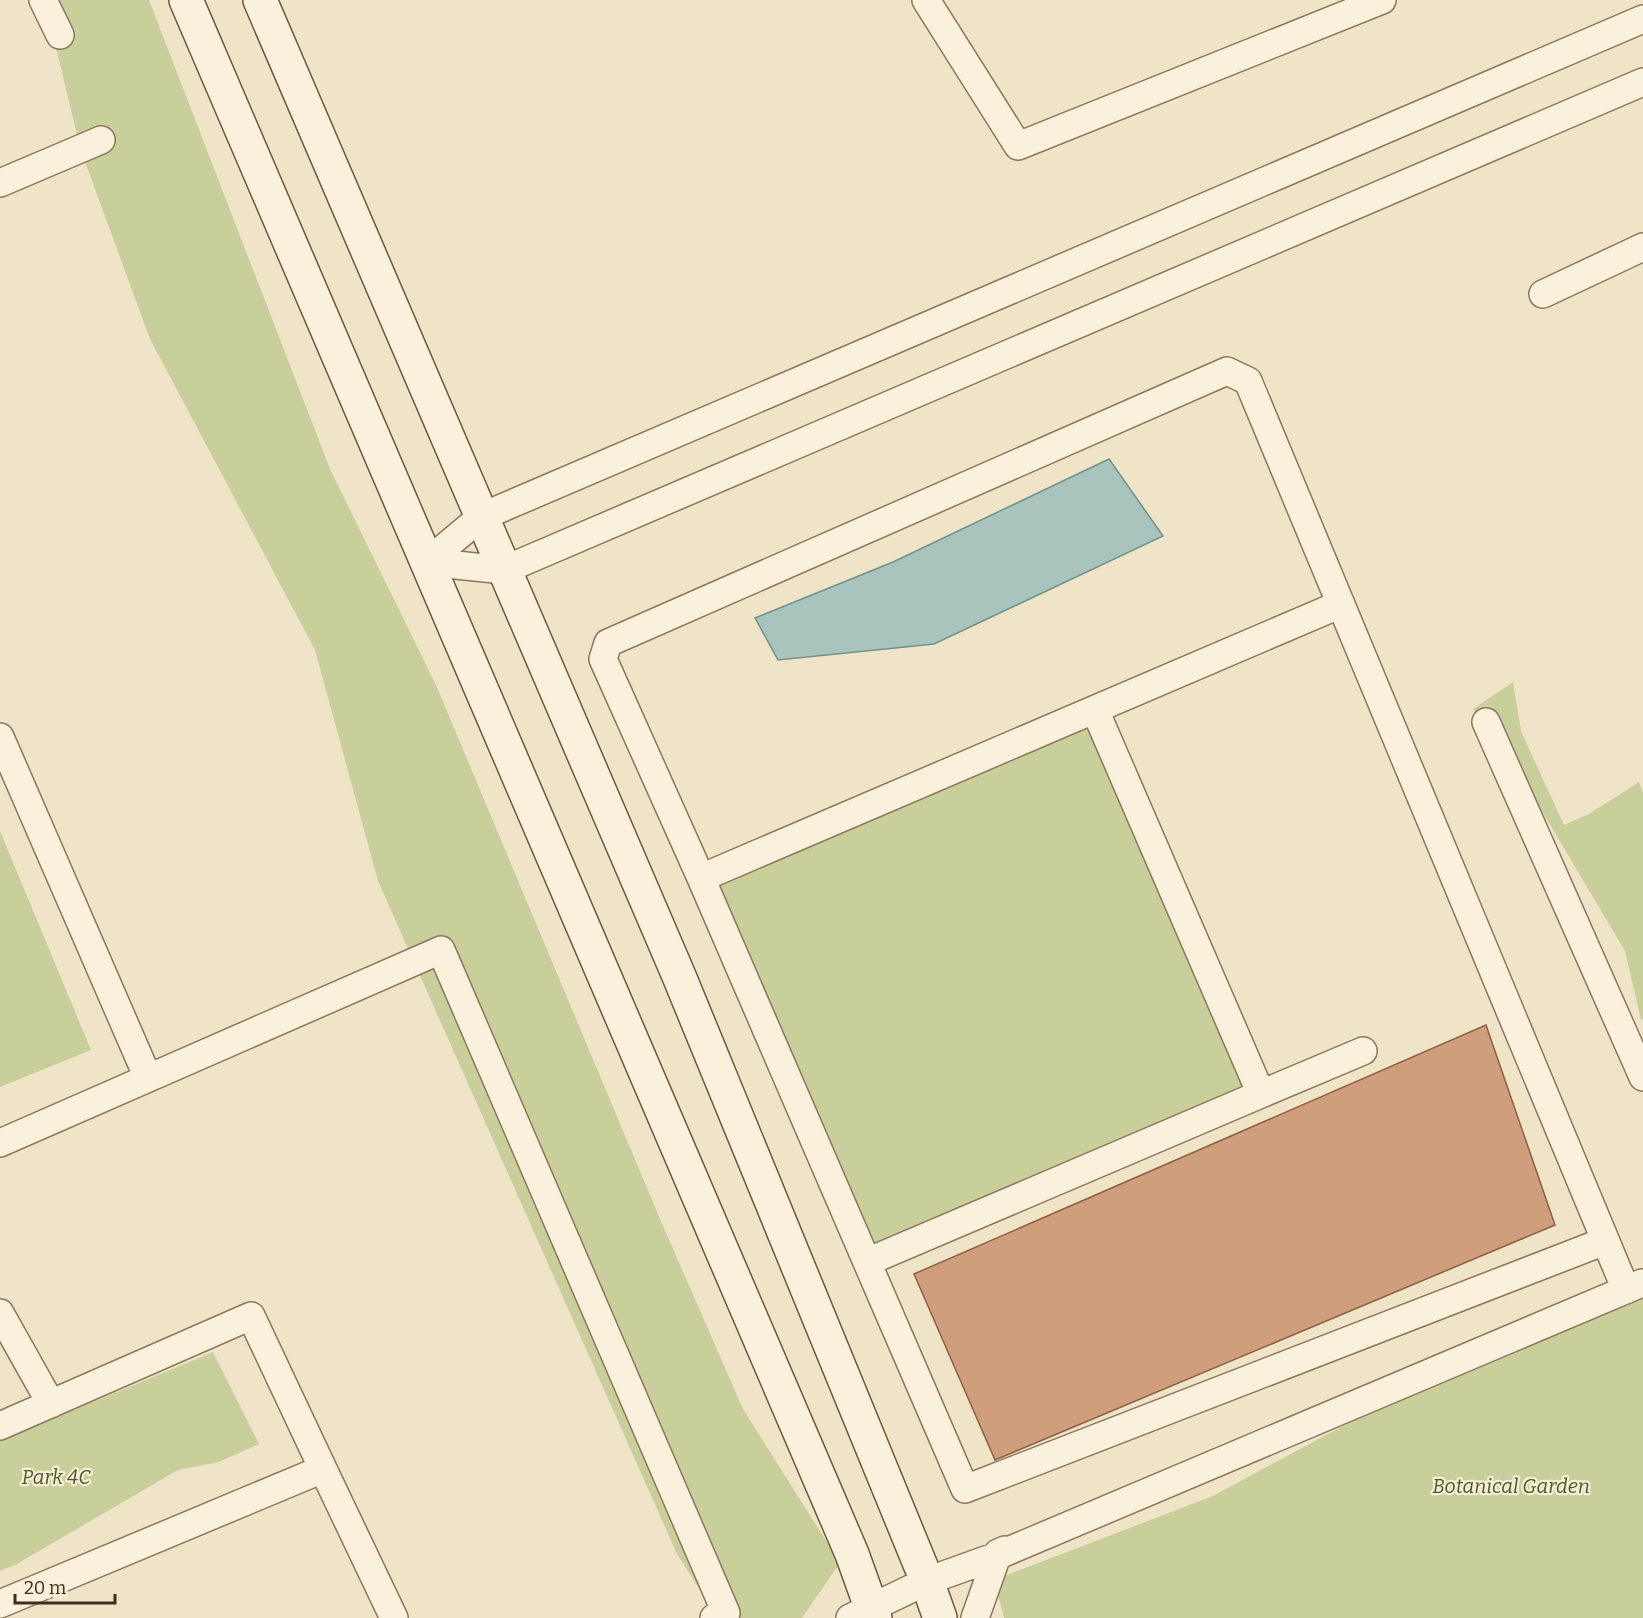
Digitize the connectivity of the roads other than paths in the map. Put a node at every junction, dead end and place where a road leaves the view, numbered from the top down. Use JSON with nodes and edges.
{"nodes":[{"id":1,"x":44,"y":0,"type":"edge"},
{"id":2,"x":186,"y":0,"type":"edge"},
{"id":3,"x":260,"y":0,"type":"edge"},
{"id":4,"x":926,"y":0,"type":"edge"},
{"id":5,"x":1382,"y":0,"type":"edge"},
{"id":6,"x":1643,"y":19,"type":"edge"},
{"id":7,"x":60,"y":35,"type":"dead end"},
{"id":8,"x":1643,"y":82,"type":"edge"},
{"id":9,"x":101,"y":140,"type":"dead end"},
{"id":10,"x":0,"y":183,"type":"edge"},
{"id":11,"x":1643,"y":247,"type":"edge"},
{"id":12,"x":1543,"y":294,"type":"dead end"},
{"id":13,"x":481,"y":517,"type":"junction"},
{"id":14,"x":427,"y":562,"type":"junction"},
{"id":15,"x":504,"y":570,"type":"junction"},
{"id":16,"x":1341,"y":604,"type":"junction"},
{"id":17,"x":1095,"y":710,"type":"junction"},
{"id":18,"x":1486,"y":722,"type":"dead end"},
{"id":19,"x":0,"y":737,"type":"edge"},
{"id":20,"x":701,"y":878,"type":"junction"},
{"id":21,"x":1364,"y":1051,"type":"dead end"},
{"id":22,"x":1643,"y":1077,"type":"edge"},
{"id":23,"x":148,"y":1078,"type":"junction"},
{"id":24,"x":1261,"y":1094,"type":"junction"},
{"id":25,"x":0,"y":1143,"type":"edge"},
{"id":26,"x":1605,"y":1241,"type":"junction"},
{"id":27,"x":867,"y":1262,"type":"junction"},
{"id":28,"x":1643,"y":1263,"type":"edge"},
{"id":29,"x":1634,"y":1286,"type":"edge"},
{"id":30,"x":0,"y":1313,"type":"edge"},
{"id":31,"x":51,"y":1404,"type":"junction"},
{"id":32,"x":0,"y":1426,"type":"edge"},
{"id":33,"x":323,"y":1469,"type":"junction"},
{"id":34,"x":927,"y":1581,"type":"junction"},
{"id":35,"x":0,"y":1604,"type":"edge"},
{"id":36,"x":865,"y":1615,"type":"edge"},
{"id":37,"x":394,"y":1618,"type":"edge"},
{"id":38,"x":714,"y":1618,"type":"edge"},
{"id":39,"x":940,"y":1618,"type":"edge"},
{"id":40,"x":975,"y":1618,"type":"edge"}],
"edges":[{"from":1,"to":7,"type":"street"},
{"from":2,"to":14,"type":"street"},
{"from":3,"to":13,"type":"street"},
{"from":4,"to":5,"type":"street"},
{"from":6,"to":13,"type":"street"},
{"from":8,"to":15,"type":"street"},
{"from":9,"to":10,"type":"street"},
{"from":11,"to":12,"type":"street"},
{"from":13,"to":14,"type":"street"},
{"from":13,"to":15,"type":"street"},
{"from":14,"to":15,"type":"street"},
{"from":14,"to":36,"type":"street"},
{"from":15,"to":34,"type":"street"},
{"from":16,"to":17,"type":"street"},
{"from":16,"to":20,"type":"street"},
{"from":16,"to":26,"type":"street"},
{"from":17,"to":20,"type":"street"},
{"from":17,"to":24,"type":"street"},
{"from":18,"to":22,"type":"street"},
{"from":19,"to":23,"type":"street"},
{"from":20,"to":27,"type":"street"},
{"from":21,"to":24,"type":"street"},
{"from":23,"to":25,"type":"street"},
{"from":23,"to":38,"type":"street"},
{"from":24,"to":27,"type":"street"},
{"from":26,"to":27,"type":"street"},
{"from":26,"to":29,"type":"street"},
{"from":28,"to":40,"type":"street"},
{"from":29,"to":34,"type":"street"},
{"from":30,"to":31,"type":"street"},
{"from":31,"to":32,"type":"street"},
{"from":31,"to":33,"type":"street"},
{"from":33,"to":35,"type":"street"},
{"from":33,"to":37,"type":"street"},
{"from":34,"to":36,"type":"street"},
{"from":34,"to":39,"type":"street"}]}
